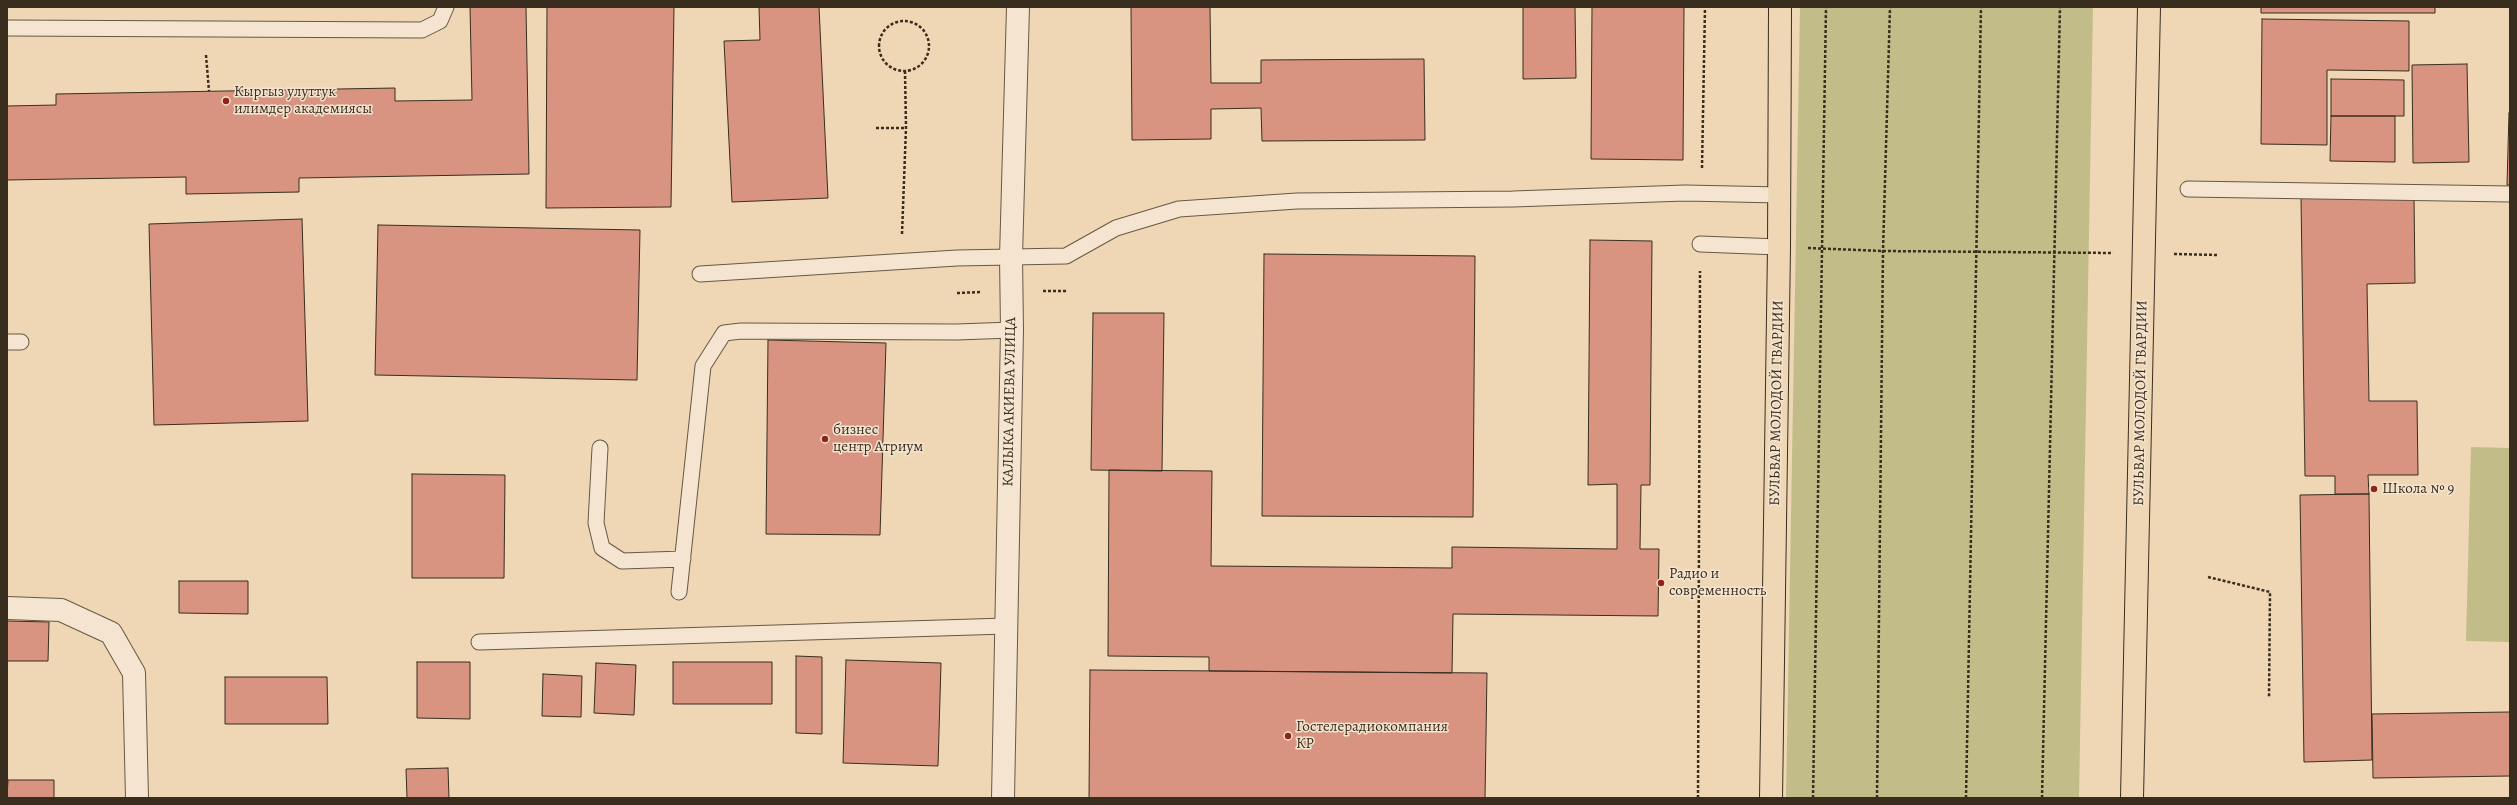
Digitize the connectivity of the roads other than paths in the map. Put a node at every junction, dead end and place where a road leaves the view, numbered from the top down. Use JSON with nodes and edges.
{"nodes":[{"id":1,"x":446,"y":7,"type":"edge"},
{"id":2,"x":1018,"y":7,"type":"edge"},
{"id":3,"x":1780,"y":7,"type":"edge"},
{"id":4,"x":2149,"y":7,"type":"edge"},
{"id":5,"x":7,"y":28,"type":"edge"},
{"id":6,"x":2188,"y":189,"type":"dead end"},
{"id":7,"x":2510,"y":194,"type":"edge"},
{"id":8,"x":1780,"y":195,"type":"junction"},
{"id":9,"x":1700,"y":244,"type":"road end"},
{"id":10,"x":1779,"y":247,"type":"junction"},
{"id":11,"x":1011,"y":257,"type":"junction"},
{"id":12,"x":700,"y":274,"type":"dead end"},
{"id":13,"x":1012,"y":330,"type":"junction"},
{"id":14,"x":600,"y":448,"type":"dead end"},
{"id":15,"x":682,"y":559,"type":"junction"},
{"id":16,"x":679,"y":592,"type":"dead end"},
{"id":17,"x":7,"y":608,"type":"edge"},
{"id":18,"x":1006,"y":626,"type":"junction"},
{"id":19,"x":479,"y":642,"type":"dead end"},
{"id":20,"x":137,"y":798,"type":"edge"},
{"id":21,"x":1003,"y":798,"type":"edge"},
{"id":22,"x":1771,"y":798,"type":"edge"},
{"id":23,"x":2132,"y":798,"type":"edge"}],
"edges":[{"from":1,"to":5,"type":"lane"},
{"from":2,"to":11,"type":"street","name":"КАЛЫКА АКИЕВА УЛИЦА"},
{"from":3,"to":8,"type":"main road","name":"БУЛЬВАР МОЛОДОЙ ГВАРДИИ"},
{"from":4,"to":23,"type":"main road","name":"БУЛЬВАР МОЛОДОЙ ГВАРДИИ"},
{"from":6,"to":7,"type":"lane"},
{"from":8,"to":10,"type":"main road","name":"БУЛЬВАР МОЛОДОЙ ГВАРДИИ"},
{"from":8,"to":11,"type":"lane"},
{"from":9,"to":10,"type":"lane"},
{"from":10,"to":22,"type":"main road","name":"БУЛЬВАР МОЛОДОЙ ГВАРДИИ"},
{"from":11,"to":12,"type":"lane"},
{"from":11,"to":13,"type":"street","name":"КАЛЫКА АКИЕВА УЛИЦА"},
{"from":13,"to":15,"type":"lane"},
{"from":13,"to":18,"type":"street","name":"КАЛЫКА АКИЕВА УЛИЦА"},
{"from":14,"to":15,"type":"lane"},
{"from":15,"to":16,"type":"lane"},
{"from":17,"to":20,"type":"street"},
{"from":18,"to":19,"type":"lane"},
{"from":18,"to":21,"type":"street","name":"КАЛЫКА АКИЕВА УЛИЦА"}]}
